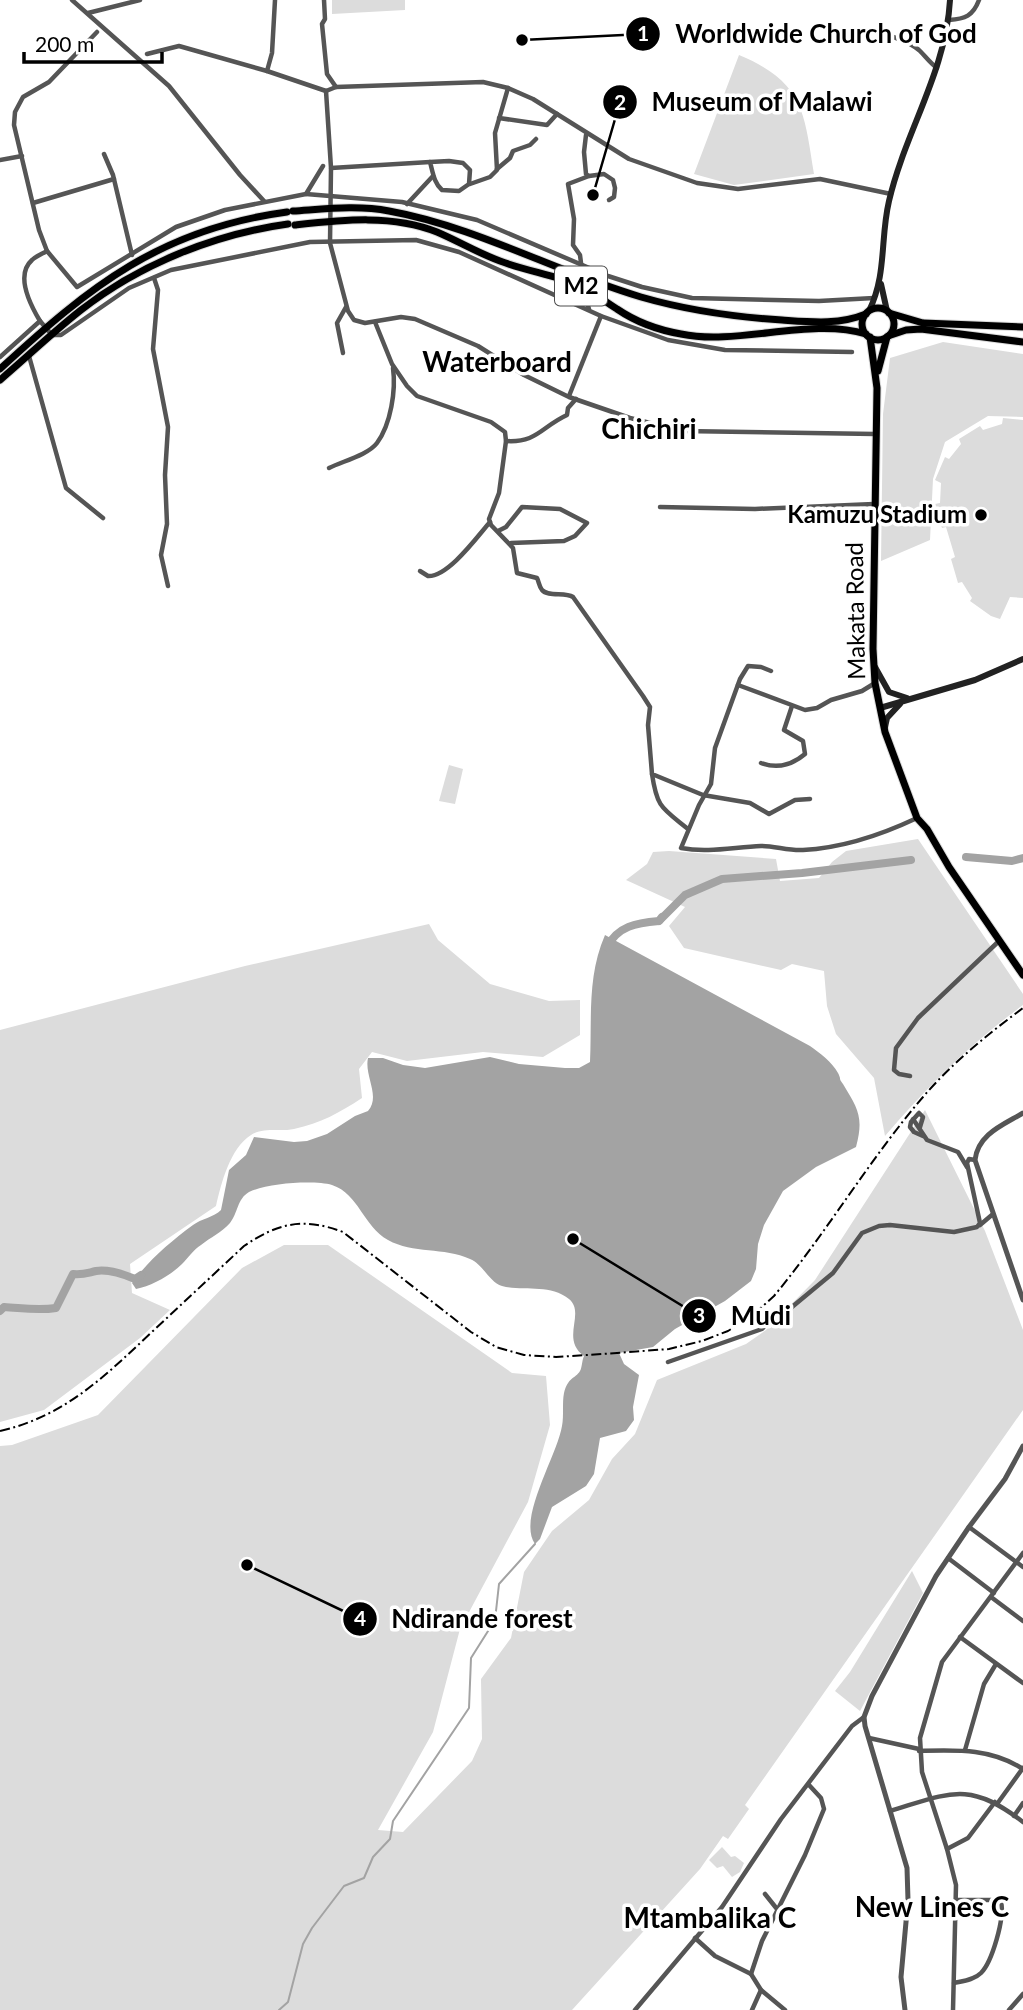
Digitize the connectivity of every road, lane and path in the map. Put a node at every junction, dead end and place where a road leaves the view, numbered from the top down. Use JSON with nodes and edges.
{"nodes":[{"id":1,"x":72,"y":0,"type":"edge"},
{"id":2,"x":140,"y":0,"type":"edge"},
{"id":3,"x":275,"y":0,"type":"edge"},
{"id":4,"x":324,"y":0,"type":"edge"},
{"id":5,"x":950,"y":0,"type":"edge"},
{"id":6,"x":979,"y":0,"type":"edge"},
{"id":7,"x":88,"y":13,"type":"junction"},
{"id":8,"x":949,"y":20,"type":"junction"},
{"id":9,"x":97,"y":32,"type":"dead end"},
{"id":10,"x":888,"y":35,"type":"dead end"},
{"id":11,"x":148,"y":54,"type":"dead end"},
{"id":12,"x":937,"y":69,"type":"junction"},
{"id":13,"x":267,"y":71,"type":"junction"},
{"id":14,"x":336,"y":87,"type":"junction"},
{"id":15,"x":508,"y":88,"type":"junction"},
{"id":16,"x":326,"y":91,"type":"junction"},
{"id":17,"x":557,"y":114,"type":"junction"},
{"id":18,"x":499,"y":118,"type":"junction"},
{"id":19,"x":586,"y":134,"type":"junction"},
{"id":20,"x":536,"y":139,"type":"dead end"},
{"id":21,"x":104,"y":154,"type":"dead end"},
{"id":22,"x":22,"y":156,"type":"junction"},
{"id":23,"x":0,"y":160,"type":"edge"},
{"id":24,"x":430,"y":162,"type":"junction"},
{"id":25,"x":323,"y":166,"type":"dead end"},
{"id":26,"x":331,"y":168,"type":"junction"},
{"id":27,"x":497,"y":170,"type":"junction"},
{"id":28,"x":433,"y":176,"type":"junction"},
{"id":29,"x":589,"y":176,"type":"junction"},
{"id":30,"x":114,"y":179,"type":"junction"},
{"id":31,"x":469,"y":184,"type":"junction"},
{"id":32,"x":306,"y":194,"type":"junction"},
{"id":33,"x":891,"y":194,"type":"junction"},
{"id":34,"x":331,"y":196,"type":"junction"},
{"id":35,"x":609,"y":200,"type":"dead end"},
{"id":36,"x":265,"y":201,"type":"junction"},
{"id":37,"x":33,"y":203,"type":"junction"},
{"id":38,"x":407,"y":204,"type":"junction"},
{"id":39,"x":332,"y":209,"type":"junction"},
{"id":40,"x":331,"y":222,"type":"junction"},
{"id":41,"x":330,"y":243,"type":"junction"},
{"id":42,"x":47,"y":251,"type":"junction"},
{"id":43,"x":132,"y":255,"type":"junction"},
{"id":44,"x":581,"y":265,"type":"junction"},
{"id":45,"x":881,"y":275,"type":"junction"},
{"id":46,"x":583,"y":276,"type":"junction"},
{"id":47,"x":155,"y":278,"type":"junction"},
{"id":48,"x":582,"y":287,"type":"junction"},
{"id":49,"x":875,"y":298,"type":"junction"},
{"id":50,"x":347,"y":307,"type":"junction"},
{"id":51,"x":589,"y":310,"type":"junction"},
{"id":52,"x":867,"y":312,"type":"junction"},
{"id":53,"x":888,"y":312,"type":"junction"},
{"id":54,"x":601,"y":316,"type":"junction"},
{"id":55,"x":375,"y":322,"type":"junction"},
{"id":56,"x":42,"y":324,"type":"junction"},
{"id":57,"x":1023,"y":327,"type":"edge"},
{"id":58,"x":52,"y":335,"type":"junction"},
{"id":59,"x":868,"y":335,"type":"junction"},
{"id":60,"x":887,"y":336,"type":"junction"},
{"id":61,"x":1023,"y":342,"type":"edge"},
{"id":62,"x":852,"y":352,"type":"dead end"},
{"id":63,"x":342,"y":353,"type":"dead end"},
{"id":64,"x":29,"y":356,"type":"junction"},
{"id":65,"x":0,"y":357,"type":"edge"},
{"id":66,"x":392,"y":364,"type":"junction"},
{"id":67,"x":0,"y":369,"type":"edge"},
{"id":68,"x":877,"y":375,"type":"junction"},
{"id":69,"x":0,"y":380,"type":"edge"},
{"id":70,"x":569,"y":397,"type":"junction"},
{"id":71,"x":577,"y":398,"type":"junction"},
{"id":72,"x":875,"y":434,"type":"junction"},
{"id":73,"x":506,"y":441,"type":"junction"},
{"id":74,"x":329,"y":468,"type":"dead end"},
{"id":75,"x":874,"y":504,"type":"junction"},
{"id":76,"x":660,"y":507,"type":"dead end"},
{"id":77,"x":103,"y":518,"type":"dead end"},
{"id":78,"x":489,"y":522,"type":"junction"},
{"id":79,"x":498,"y":531,"type":"junction"},
{"id":80,"x":510,"y":543,"type":"junction"},
{"id":81,"x":420,"y":571,"type":"dead end"},
{"id":82,"x":168,"y":586,"type":"dead end"},
{"id":83,"x":1023,"y":659,"type":"edge"},
{"id":84,"x":874,"y":665,"type":"junction"},
{"id":85,"x":771,"y":671,"type":"dead end"},
{"id":86,"x":875,"y":683,"type":"junction"},
{"id":87,"x":738,"y":685,"type":"junction"},
{"id":88,"x":917,"y":696,"type":"junction"},
{"id":89,"x":904,"y":701,"type":"junction"},
{"id":90,"x":792,"y":706,"type":"junction"},
{"id":91,"x":880,"y":708,"type":"junction"},
{"id":92,"x":885,"y":732,"type":"junction"},
{"id":93,"x":761,"y":763,"type":"dead end"},
{"id":94,"x":652,"y":774,"type":"junction"},
{"id":95,"x":703,"y":796,"type":"junction"},
{"id":96,"x":810,"y":799,"type":"dead end"},
{"id":97,"x":916,"y":818,"type":"junction"},
{"id":98,"x":688,"y":829,"type":"junction"},
{"id":99,"x":999,"y":941,"type":"junction"},
{"id":100,"x":1023,"y":975,"type":"edge"},
{"id":101,"x":910,"y":1076,"type":"dead end"},
{"id":102,"x":1023,"y":1113,"type":"edge"},
{"id":103,"x":913,"y":1119,"type":"junction"},
{"id":104,"x":920,"y":1128,"type":"junction"},
{"id":105,"x":924,"y":1137,"type":"junction"},
{"id":106,"x":975,"y":1160,"type":"junction"},
{"id":107,"x":968,"y":1168,"type":"junction"},
{"id":108,"x":993,"y":1214,"type":"junction"},
{"id":109,"x":979,"y":1225,"type":"junction"},
{"id":110,"x":1023,"y":1300,"type":"edge"},
{"id":111,"x":668,"y":1362,"type":"dead end"},
{"id":112,"x":1023,"y":1446,"type":"edge"},
{"id":113,"x":969,"y":1527,"type":"junction"},
{"id":114,"x":1023,"y":1553,"type":"edge"},
{"id":115,"x":948,"y":1558,"type":"junction"},
{"id":116,"x":1016,"y":1562,"type":"junction"},
{"id":117,"x":1023,"y":1566,"type":"edge"},
{"id":118,"x":992,"y":1595,"type":"junction"},
{"id":119,"x":1023,"y":1621,"type":"edge"},
{"id":120,"x":960,"y":1637,"type":"junction"},
{"id":121,"x":996,"y":1664,"type":"junction"},
{"id":122,"x":1023,"y":1683,"type":"edge"},
{"id":123,"x":864,"y":1717,"type":"junction"},
{"id":124,"x":868,"y":1737,"type":"junction"},
{"id":125,"x":919,"y":1750,"type":"junction"},
{"id":126,"x":965,"y":1750,"type":"junction"},
{"id":127,"x":1023,"y":1768,"type":"edge"},
{"id":128,"x":809,"y":1784,"type":"junction"},
{"id":129,"x":930,"y":1799,"type":"junction"},
{"id":130,"x":996,"y":1803,"type":"junction"},
{"id":131,"x":1023,"y":1803,"type":"edge"},
{"id":132,"x":890,"y":1811,"type":"junction"},
{"id":133,"x":1014,"y":1816,"type":"junction"},
{"id":134,"x":1023,"y":1822,"type":"edge"},
{"id":135,"x":947,"y":1849,"type":"junction"},
{"id":136,"x":765,"y":1894,"type":"dead end"},
{"id":137,"x":957,"y":1900,"type":"junction"},
{"id":138,"x":778,"y":1909,"type":"junction"},
{"id":139,"x":695,"y":1938,"type":"junction"},
{"id":140,"x":751,"y":1974,"type":"junction"},
{"id":141,"x":954,"y":1983,"type":"junction"},
{"id":142,"x":761,"y":1990,"type":"junction"},
{"id":143,"x":1023,"y":1994,"type":"edge"},
{"id":144,"x":635,"y":2010,"type":"edge"},
{"id":145,"x":752,"y":2010,"type":"edge"},
{"id":146,"x":785,"y":2010,"type":"edge"},
{"id":147,"x":905,"y":2010,"type":"edge"},
{"id":148,"x":953,"y":2010,"type":"edge"},
{"id":149,"x":1009,"y":2010,"type":"edge"}],
"edges":[{"from":1,"to":7,"type":"street"},
{"from":2,"to":7,"type":"street"},
{"from":3,"to":13,"type":"street"},
{"from":4,"to":14,"type":"street"},
{"from":5,"to":8,"type":"main road"},
{"from":6,"to":8,"type":"street"},
{"from":7,"to":36,"type":"street"},
{"from":8,"to":12,"type":"main road"},
{"from":9,"to":22,"type":"street"},
{"from":10,"to":12,"type":"street"},
{"from":11,"to":13,"type":"street"},
{"from":12,"to":33,"type":"main road"},
{"from":13,"to":16,"type":"street"},
{"from":14,"to":15,"type":"street"},
{"from":14,"to":16,"type":"street"},
{"from":15,"to":17,"type":"street"},
{"from":15,"to":18,"type":"street"},
{"from":16,"to":26,"type":"street"},
{"from":17,"to":18,"type":"street"},
{"from":17,"to":19,"type":"street"},
{"from":18,"to":27,"type":"street"},
{"from":19,"to":29,"type":"street"},
{"from":19,"to":33,"type":"street"},
{"from":20,"to":27,"type":"street"},
{"from":21,"to":30,"type":"street"},
{"from":22,"to":23,"type":"street"},
{"from":22,"to":37,"type":"street"},
{"from":24,"to":26,"type":"street"},
{"from":24,"to":28,"type":"street"},
{"from":24,"to":31,"type":"street"},
{"from":25,"to":32,"type":"street"},
{"from":26,"to":34,"type":"street"},
{"from":27,"to":31,"type":"street"},
{"from":28,"to":31,"type":"street"},
{"from":28,"to":38,"type":"street"},
{"from":29,"to":35,"type":"street"},
{"from":29,"to":44,"type":"street"},
{"from":30,"to":37,"type":"street"},
{"from":30,"to":43,"type":"street"},
{"from":32,"to":34,"type":"street"},
{"from":32,"to":36,"type":"street"},
{"from":33,"to":45,"type":"main road"},
{"from":34,"to":38,"type":"street"},
{"from":34,"to":39,"type":"street"},
{"from":36,"to":43,"type":"street"},
{"from":37,"to":42,"type":"street"},
{"from":38,"to":44,"type":"street"},
{"from":39,"to":40,"type":"street"},
{"from":39,"to":46,"type":"main road","number":"M2"},
{"from":39,"to":56,"type":"main road","number":"M2"},
{"from":40,"to":41,"type":"street"},
{"from":40,"to":48,"type":"main road","number":"M2"},
{"from":40,"to":58,"type":"main road","number":"M2"},
{"from":41,"to":47,"type":"street"},
{"from":41,"to":50,"type":"street"},
{"from":41,"to":51,"type":"street"},
{"from":42,"to":43,"type":"street"},
{"from":42,"to":56,"type":"street"},
{"from":44,"to":46,"type":"street"},
{"from":44,"to":49,"type":"street"},
{"from":45,"to":49,"type":"main road"},
{"from":45,"to":53,"type":"main road"},
{"from":46,"to":48,"type":"street"},
{"from":46,"to":52,"type":"main road","number":"M2"},
{"from":47,"to":58,"type":"street"},
{"from":47,"to":82,"type":"street"},
{"from":48,"to":51,"type":"street"},
{"from":48,"to":59,"type":"main road","number":"M2"},
{"from":49,"to":52,"type":"main road"},
{"from":50,"to":55,"type":"street"},
{"from":50,"to":63,"type":"street"},
{"from":51,"to":54,"type":"street"},
{"from":52,"to":53,"type":"main road","number":"M2"},
{"from":52,"to":59,"type":"main road"},
{"from":53,"to":57,"type":"main road","number":"M2"},
{"from":53,"to":60,"type":"main road"},
{"from":54,"to":62,"type":"street"},
{"from":54,"to":70,"type":"street"},
{"from":55,"to":66,"type":"street"},
{"from":55,"to":70,"type":"street"},
{"from":56,"to":58,"type":"street"},
{"from":56,"to":65,"type":"street"},
{"from":56,"to":67,"type":"main road","number":"M2"},
{"from":58,"to":64,"type":"main road","number":"M2"},
{"from":59,"to":60,"type":"main road","number":"M2"},
{"from":59,"to":68,"type":"main road","name":"Makata Road"},
{"from":60,"to":61,"type":"main road","number":"M2"},
{"from":60,"to":68,"type":"main road","name":"Makata Road"},
{"from":64,"to":69,"type":"main road","number":"M2"},
{"from":64,"to":77,"type":"street"},
{"from":66,"to":73,"type":"street"},
{"from":66,"to":74,"type":"street"},
{"from":68,"to":72,"type":"main road","name":"Makata Road"},
{"from":70,"to":71,"type":"street"},
{"from":71,"to":72,"type":"street"},
{"from":71,"to":73,"type":"street"},
{"from":72,"to":75,"type":"main road","name":"Makata Road"},
{"from":73,"to":78,"type":"street"},
{"from":75,"to":76,"type":"street"},
{"from":75,"to":84,"type":"main road","name":"Makata Road"},
{"from":78,"to":79,"type":"street"},
{"from":78,"to":81,"type":"street"},
{"from":79,"to":80,"type":"street"},
{"from":79,"to":80,"type":"street"},
{"from":80,"to":94,"type":"street"},
{"from":83,"to":88,"type":"main road"},
{"from":84,"to":86,"type":"main road","name":"Makata Road"},
{"from":84,"to":88,"type":"main road"},
{"from":85,"to":87,"type":"street"},
{"from":86,"to":90,"type":"street"},
{"from":86,"to":91,"type":"main road","name":"Makata Road"},
{"from":87,"to":90,"type":"street"},
{"from":87,"to":95,"type":"street"},
{"from":88,"to":89,"type":"main road"},
{"from":89,"to":91,"type":"main road"},
{"from":89,"to":92,"type":"main road"},
{"from":90,"to":93,"type":"street"},
{"from":91,"to":92,"type":"main road","name":"Makata Road"},
{"from":92,"to":97,"type":"main road","name":"Makata Road"},
{"from":94,"to":95,"type":"street"},
{"from":94,"to":98,"type":"street"},
{"from":95,"to":96,"type":"street"},
{"from":95,"to":98,"type":"street"},
{"from":97,"to":98,"type":"street"},
{"from":97,"to":99,"type":"main road","name":"Makata Road"},
{"from":99,"to":100,"type":"main road","name":"Makata Road"},
{"from":99,"to":101,"type":"street"},
{"from":102,"to":106,"type":"street"},
{"from":103,"to":104,"type":"street"},
{"from":103,"to":104,"type":"street"},
{"from":103,"to":105,"type":"street"},
{"from":104,"to":105,"type":"street"},
{"from":105,"to":107,"type":"street"},
{"from":106,"to":107,"type":"street"},
{"from":106,"to":108,"type":"street"},
{"from":107,"to":109,"type":"street"},
{"from":108,"to":109,"type":"street"},
{"from":108,"to":110,"type":"street"},
{"from":109,"to":111,"type":"street"},
{"from":112,"to":113,"type":"street"},
{"from":113,"to":115,"type":"street"},
{"from":113,"to":116,"type":"street"},
{"from":114,"to":116,"type":"street"},
{"from":115,"to":118,"type":"street"},
{"from":115,"to":123,"type":"street"},
{"from":116,"to":117,"type":"street"},
{"from":116,"to":118,"type":"street"},
{"from":118,"to":119,"type":"street"},
{"from":118,"to":120,"type":"street"},
{"from":120,"to":121,"type":"street"},
{"from":120,"to":125,"type":"street"},
{"from":121,"to":122,"type":"street"},
{"from":121,"to":126,"type":"street"},
{"from":123,"to":124,"type":"street"},
{"from":123,"to":128,"type":"street"},
{"from":124,"to":125,"type":"street"},
{"from":124,"to":132,"type":"street"},
{"from":125,"to":126,"type":"street"},
{"from":125,"to":129,"type":"street"},
{"from":126,"to":127,"type":"street"},
{"from":127,"to":130,"type":"street"},
{"from":128,"to":138,"type":"street"},
{"from":128,"to":139,"type":"street"},
{"from":129,"to":130,"type":"street"},
{"from":129,"to":132,"type":"street"},
{"from":129,"to":135,"type":"street"},
{"from":130,"to":133,"type":"street"},
{"from":130,"to":135,"type":"street"},
{"from":131,"to":133,"type":"street"},
{"from":132,"to":147,"type":"street"},
{"from":133,"to":134,"type":"street"},
{"from":135,"to":137,"type":"street"},
{"from":136,"to":138,"type":"street"},
{"from":137,"to":141,"type":"street"},
{"from":137,"to":141,"type":"street"},
{"from":138,"to":140,"type":"street"},
{"from":139,"to":140,"type":"street"},
{"from":139,"to":144,"type":"street"},
{"from":140,"to":142,"type":"street"},
{"from":141,"to":148,"type":"street"},
{"from":142,"to":145,"type":"street"},
{"from":142,"to":146,"type":"street"},
{"from":143,"to":149,"type":"street"}]}
